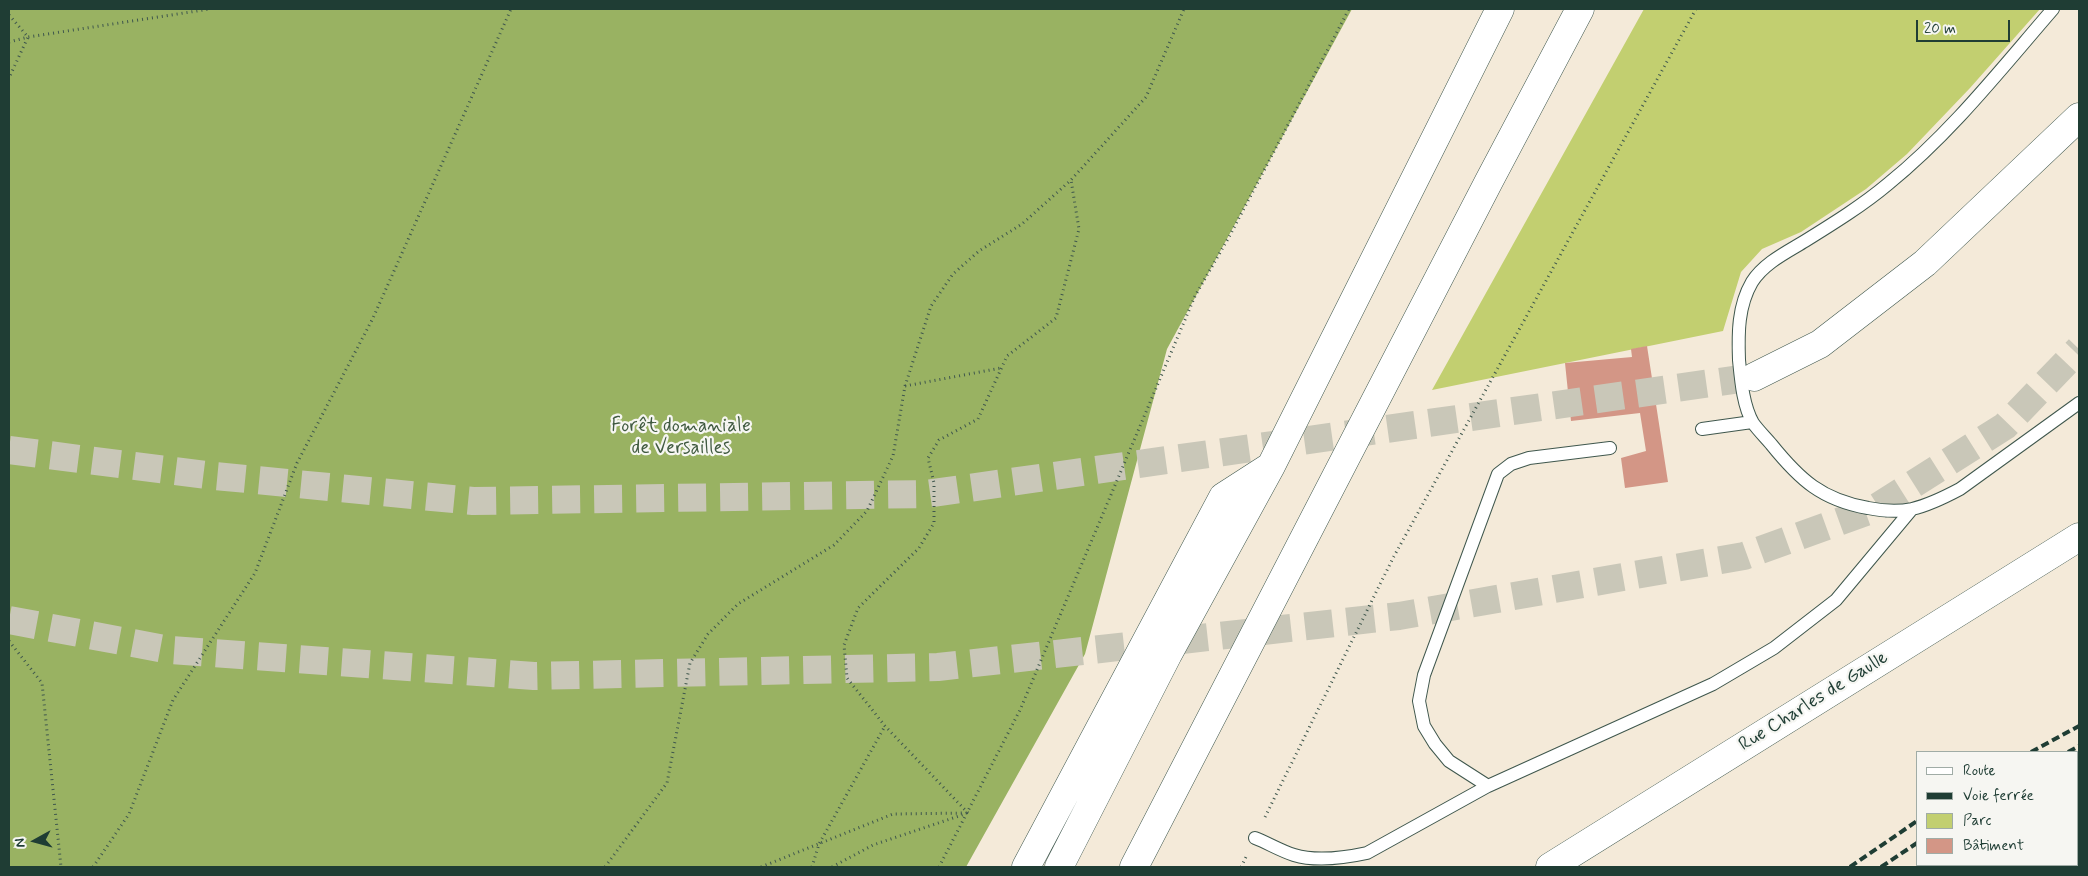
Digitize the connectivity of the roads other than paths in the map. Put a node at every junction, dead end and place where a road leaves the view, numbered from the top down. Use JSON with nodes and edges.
{"nodes":[{"id":1,"x":1500,"y":9,"type":"edge"},
{"id":2,"x":1580,"y":9,"type":"edge"},
{"id":3,"x":2053,"y":9,"type":"edge"},
{"id":4,"x":2079,"y":117,"type":"edge"},
{"id":5,"x":1754,"y":377,"type":"tunnel mouth"},
{"id":6,"x":2079,"y":403,"type":"edge"},
{"id":7,"x":1752,"y":422,"type":"junction"},
{"id":8,"x":1702,"y":429,"type":"dead end"},
{"id":9,"x":1610,"y":448,"type":"dead end"},
{"id":10,"x":1271,"y":466,"type":"junction"},
{"id":11,"x":1912,"y":509,"type":"junction"},
{"id":12,"x":2079,"y":537,"type":"edge"},
{"id":13,"x":1488,"y":786,"type":"junction"},
{"id":14,"x":1255,"y":838,"type":"road end"},
{"id":15,"x":1026,"y":867,"type":"edge"},
{"id":16,"x":1059,"y":867,"type":"edge"},
{"id":17,"x":1134,"y":867,"type":"edge"},
{"id":18,"x":1550,"y":867,"type":"edge"}],
"edges":[{"from":1,"to":10,"type":"main road"},
{"from":2,"to":17,"type":"main road"},
{"from":3,"to":7,"type":"lane"},
{"from":4,"to":5,"type":"main road"},
{"from":6,"to":11,"type":"lane"},
{"from":7,"to":8,"type":"lane"},
{"from":7,"to":11,"type":"lane"},
{"from":9,"to":13,"type":"lane"},
{"from":10,"to":15,"type":"main road"},
{"from":10,"to":16,"type":"main road"},
{"from":11,"to":13,"type":"lane"},
{"from":12,"to":18,"type":"main road","name":"Rue Charles de Gaulle"},
{"from":13,"to":14,"type":"lane"}]}
